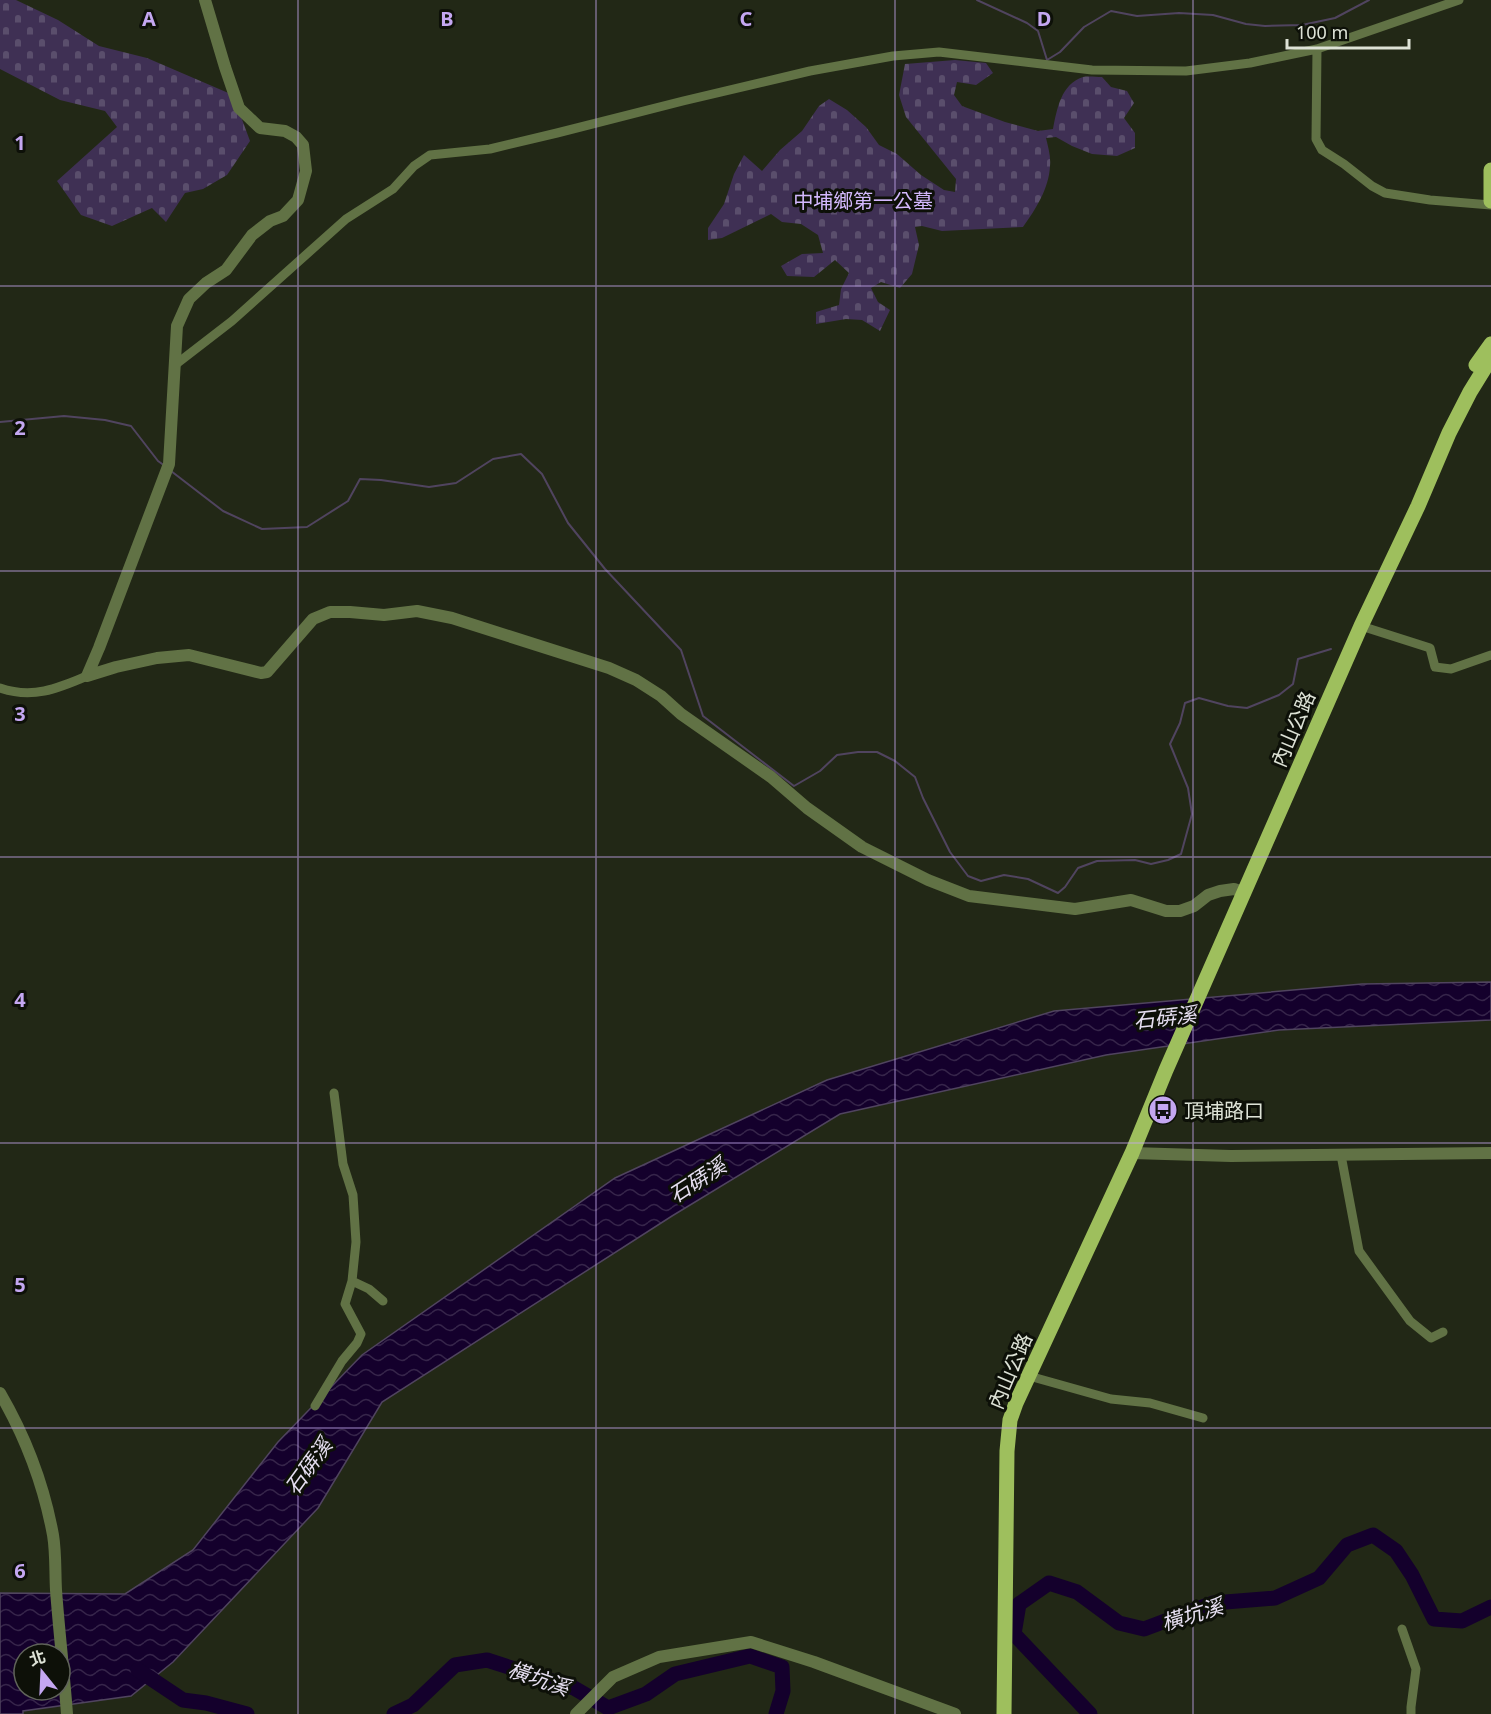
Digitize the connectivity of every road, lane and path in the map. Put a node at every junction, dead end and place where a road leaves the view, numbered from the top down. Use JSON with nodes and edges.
{"nodes":[{"id":1,"x":205,"y":0,"type":"edge"},
{"id":2,"x":1459,"y":0,"type":"edge"},
{"id":3,"x":1317,"y":49,"type":"junction"},
{"id":4,"x":1491,"y":170,"type":"edge"},
{"id":5,"x":1491,"y":203,"type":"edge"},
{"id":6,"x":1491,"y":344,"type":"edge"},
{"id":7,"x":1491,"y":358,"type":"edge"},
{"id":8,"x":175,"y":365,"type":"junction"},
{"id":9,"x":1411,"y":521,"type":"junction"},
{"id":10,"x":1361,"y":626,"type":"junction"},
{"id":11,"x":1491,"y":655,"type":"edge"},
{"id":12,"x":87,"y":676,"type":"junction"},
{"id":13,"x":0,"y":688,"type":"edge"},
{"id":14,"x":1245,"y":893,"type":"junction"},
{"id":15,"x":334,"y":1094,"type":"dead end"},
{"id":16,"x":1132,"y":1153,"type":"junction"},
{"id":17,"x":1491,"y":1153,"type":"edge"},
{"id":18,"x":1341,"y":1155,"type":"junction"},
{"id":19,"x":352,"y":1281,"type":"junction"},
{"id":20,"x":383,"y":1300,"type":"dead end"},
{"id":21,"x":1443,"y":1332,"type":"dead end"},
{"id":22,"x":1029,"y":1376,"type":"junction"},
{"id":23,"x":0,"y":1393,"type":"edge"},
{"id":24,"x":315,"y":1406,"type":"dead end"},
{"id":25,"x":1203,"y":1418,"type":"dead end"},
{"id":26,"x":1402,"y":1629,"type":"dead end"},
{"id":27,"x":67,"y":1709,"type":"edge"},
{"id":28,"x":580,"y":1710,"type":"edge"},
{"id":29,"x":955,"y":1714,"type":"edge"},
{"id":30,"x":1004,"y":1714,"type":"edge"},
{"id":31,"x":1411,"y":1714,"type":"edge"}],
"edges":[{"from":1,"to":8,"type":"street"},
{"from":2,"to":3,"type":"street"},
{"from":3,"to":5,"type":"street"},
{"from":3,"to":8,"type":"street"},
{"from":4,"to":5,"type":"main road"},
{"from":6,"to":9,"type":"main road","name":"內山公路"},
{"from":7,"to":9,"type":"main road","name":"內山公路"},
{"from":8,"to":12,"type":"street"},
{"from":9,"to":10,"type":"main road","name":"內山公路"},
{"from":10,"to":11,"type":"street"},
{"from":10,"to":14,"type":"main road","name":"內山公路"},
{"from":12,"to":13,"type":"street"},
{"from":12,"to":14,"type":"street"},
{"from":14,"to":16,"type":"main road","name":"內山公路"},
{"from":15,"to":19,"type":"street"},
{"from":16,"to":18,"type":"street"},
{"from":16,"to":22,"type":"main road","name":"內山公路"},
{"from":17,"to":18,"type":"street"},
{"from":18,"to":21,"type":"street"},
{"from":19,"to":20,"type":"street"},
{"from":19,"to":24,"type":"street"},
{"from":22,"to":25,"type":"street"},
{"from":22,"to":30,"type":"main road","name":"內山公路"},
{"from":23,"to":27,"type":"street"},
{"from":26,"to":31,"type":"street"},
{"from":28,"to":29,"type":"street"}]}
